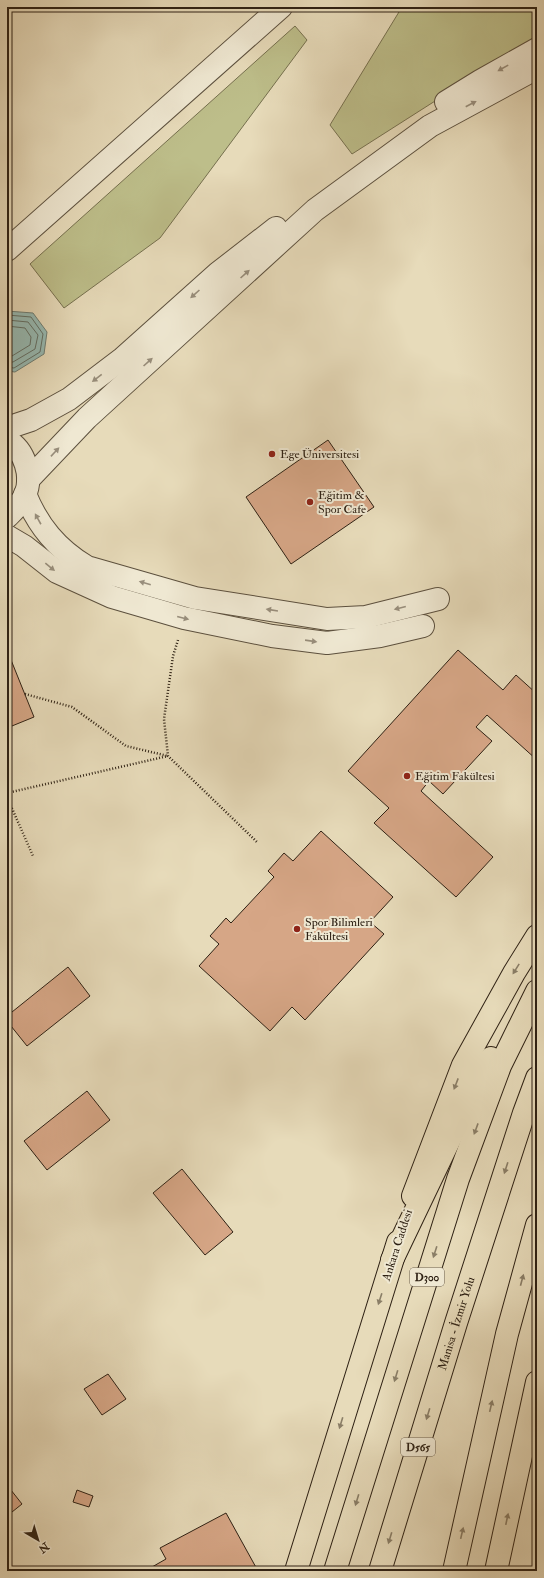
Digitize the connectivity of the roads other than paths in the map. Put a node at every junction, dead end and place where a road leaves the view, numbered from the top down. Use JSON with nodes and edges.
{"nodes":[{"id":1,"x":281,"y":7,"type":"edge"},
{"id":2,"x":537,"y":49,"type":"edge"},
{"id":3,"x":537,"y":68,"type":"edge"},
{"id":4,"x":305,"y":211,"type":"junction"},
{"id":5,"x":7,"y":250,"type":"edge"},
{"id":6,"x":7,"y":428,"type":"edge"},
{"id":7,"x":7,"y":440,"type":"edge"},
{"id":8,"x":27,"y":487,"type":"junction"},
{"id":9,"x":7,"y":516,"type":"edge"},
{"id":10,"x":7,"y":536,"type":"edge"},
{"id":11,"x":438,"y":599,"type":"dead end"},
{"id":12,"x":423,"y":626,"type":"dead end"},
{"id":13,"x":537,"y":936,"type":"edge"},
{"id":14,"x":537,"y":984,"type":"edge"},
{"id":15,"x":537,"y":991,"type":"edge"},
{"id":16,"x":537,"y":1078,"type":"edge"},
{"id":17,"x":537,"y":1225,"type":"edge"},
{"id":18,"x":392,"y":1260,"type":"junction"},
{"id":19,"x":537,"y":1382,"type":"edge"},
{"id":20,"x":296,"y":1571,"type":"edge"},
{"id":21,"x":335,"y":1571,"type":"edge"},
{"id":22,"x":380,"y":1571,"type":"edge"},
{"id":23,"x":454,"y":1571,"type":"edge"},
{"id":24,"x":496,"y":1571,"type":"edge"}],
"edges":[{"from":1,"to":5,"type":"street"},
{"from":2,"to":4,"type":"street","one_way":true},
{"from":4,"to":3,"type":"street","one_way":true},
{"from":4,"to":6,"type":"street","one_way":true},
{"from":8,"to":4,"type":"street","one_way":true},
{"from":7,"to":8,"type":"street"},
{"from":8,"to":9,"type":"street"},
{"from":11,"to":8,"type":"street","one_way":true},
{"from":10,"to":12,"type":"street","one_way":true},
{"from":13,"to":18,"type":"main road","name":"Ankara Caddesi","one_way":true},
{"from":14,"to":18,"type":"main road"},
{"from":15,"to":21,"type":"main road","number":"D300","one_way":true},
{"from":16,"to":22,"type":"main road","name":"Manisa - İzmir Yolu","number":"D565","one_way":true},
{"from":23,"to":17,"type":"main road","one_way":true},
{"from":18,"to":20,"type":"main road","name":"Ankara Caddesi","one_way":true},
{"from":24,"to":19,"type":"main road","one_way":true}]}
